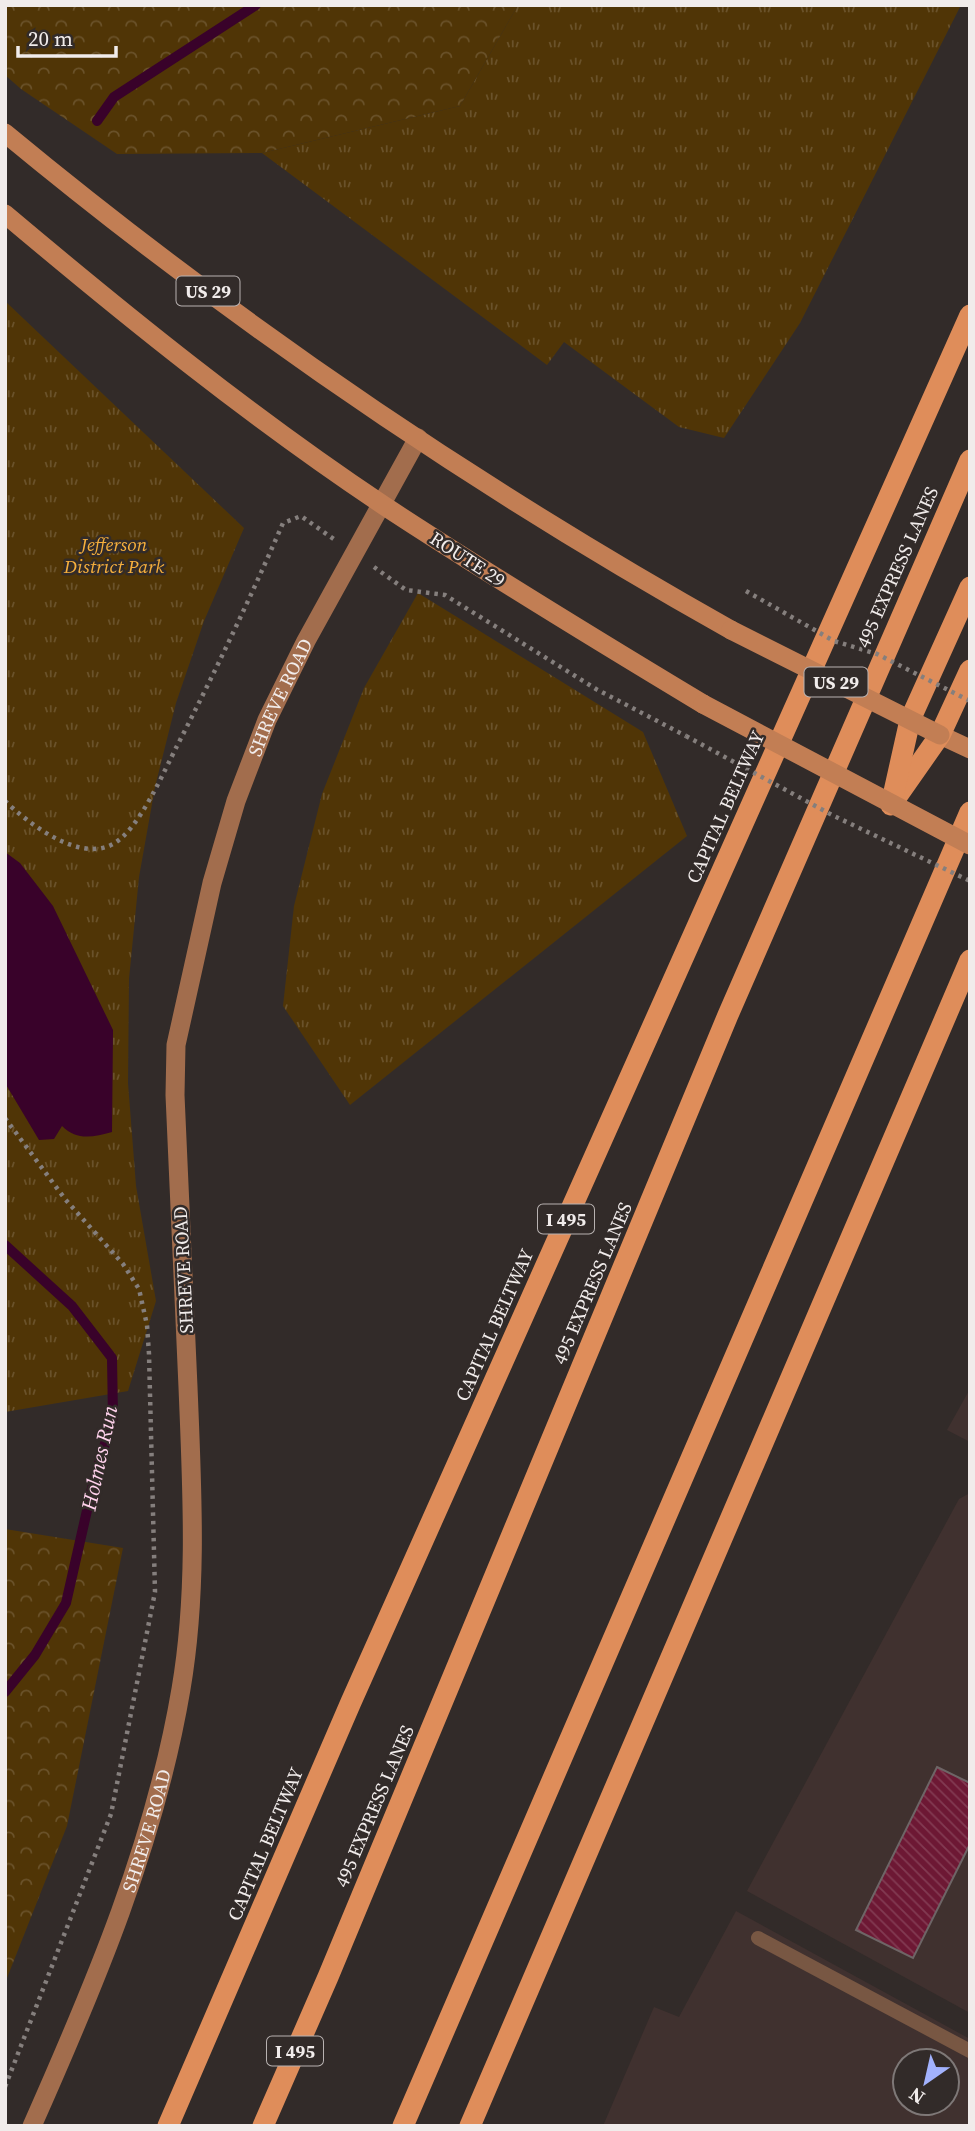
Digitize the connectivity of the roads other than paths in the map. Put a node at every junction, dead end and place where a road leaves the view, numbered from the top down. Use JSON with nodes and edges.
{"nodes":[{"id":1,"x":5,"y":133,"type":"edge"},
{"id":2,"x":5,"y":214,"type":"edge"},
{"id":3,"x":970,"y":315,"type":"edge"},
{"id":4,"x":418,"y":438,"type":"junction"},
{"id":5,"x":970,"y":460,"type":"edge"},
{"id":6,"x":382,"y":504,"type":"junction"},
{"id":7,"x":965,"y":596,"type":"edge"},
{"id":8,"x":970,"y":670,"type":"edge"},
{"id":9,"x":964,"y":698,"type":"edge"},
{"id":10,"x":910,"y":720,"type":"junction"},
{"id":11,"x":940,"y":735,"type":"junction"},
{"id":12,"x":970,"y":749,"type":"edge"},
{"id":13,"x":891,"y":806,"type":"junction"},
{"id":14,"x":970,"y":812,"type":"edge"},
{"id":15,"x":970,"y":845,"type":"edge"},
{"id":16,"x":970,"y":960,"type":"edge"},
{"id":17,"x":758,"y":1938,"type":"dead end"},
{"id":18,"x":328,"y":1977,"type":"junction"},
{"id":19,"x":970,"y":2051,"type":"edge"},
{"id":20,"x":32,"y":2126,"type":"edge"},
{"id":21,"x":168,"y":2126,"type":"edge"},
{"id":22,"x":263,"y":2126,"type":"edge"},
{"id":23,"x":275,"y":2126,"type":"edge"},
{"id":24,"x":403,"y":2126,"type":"edge"},
{"id":25,"x":470,"y":2126,"type":"edge"}],
"edges":[{"from":1,"to":4,"type":"main road","number":"US 29"},
{"from":2,"to":6,"type":"main road","name":"ROUTE 29"},
{"from":3,"to":21,"type":"highway","name":"CAPITAL BELTWAY","number":"I 495"},
{"from":4,"to":6,"type":"main road","name":"SHREVE ROAD"},
{"from":4,"to":10,"type":"main road","number":"US 29","bridge":true},
{"from":5,"to":18,"type":"highway","name":"495 EXPRESS LANES","number":"I 495"},
{"from":6,"to":13,"type":"main road","name":"ROUTE 29","bridge":true},
{"from":6,"to":20,"type":"main road","name":"SHREVE ROAD"},
{"from":7,"to":10,"type":"highway"},
{"from":8,"to":9,"type":"highway"},
{"from":9,"to":11,"type":"highway"},
{"from":10,"to":11,"type":"main road","number":"US 29","bridge":true},
{"from":10,"to":13,"type":"highway"},
{"from":11,"to":12,"type":"main road","number":"US 29"},
{"from":11,"to":13,"type":"highway"},
{"from":13,"to":15,"type":"main road","name":"ROUTE 29","bridge":true},
{"from":14,"to":24,"type":"highway"},
{"from":16,"to":25,"type":"highway"},
{"from":17,"to":19,"type":"lane"},
{"from":18,"to":22,"type":"highway","name":"495 EXPRESS LANES","number":"I 495"},
{"from":18,"to":23,"type":"highway"}]}
